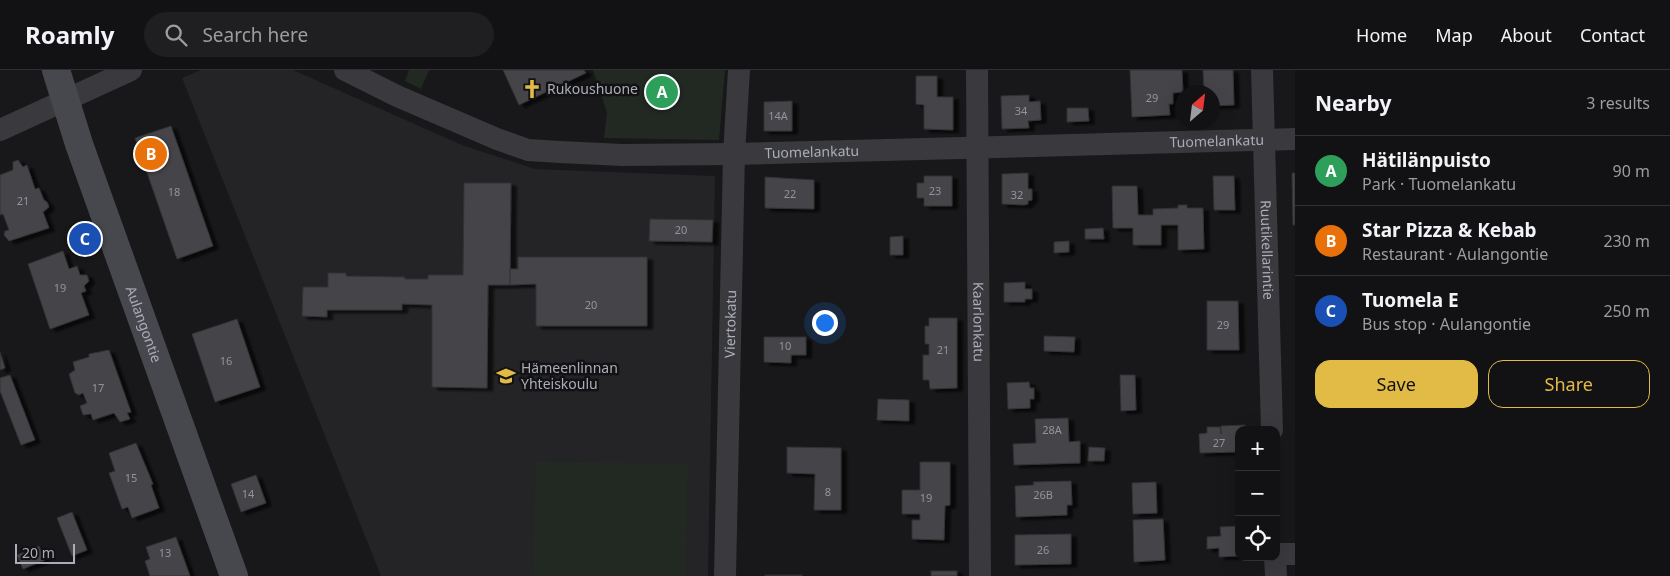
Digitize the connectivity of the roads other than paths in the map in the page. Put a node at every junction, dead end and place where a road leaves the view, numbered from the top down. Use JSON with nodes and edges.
{"nodes":[{"id":1,"x":56,"y":70,"type":"edge"},
{"id":2,"x":131,"y":70,"type":"edge"},
{"id":3,"x":345,"y":70,"type":"edge"},
{"id":4,"x":739,"y":70,"type":"edge"},
{"id":5,"x":977,"y":70,"type":"edge"},
{"id":6,"x":1262,"y":70,"type":"edge"},
{"id":7,"x":66,"y":98,"type":"junction"},
{"id":8,"x":0,"y":130,"type":"edge"},
{"id":9,"x":1295,"y":139,"type":"edge"},
{"id":10,"x":1264,"y":140,"type":"junction"},
{"id":11,"x":977,"y":149,"type":"junction"},
{"id":12,"x":734,"y":154,"type":"junction"},
{"id":13,"x":1272,"y":426,"type":"edge"},
{"id":14,"x":1295,"y":554,"type":"edge"},
{"id":15,"x":1280,"y":556,"type":"edge"},
{"id":16,"x":1276,"y":561,"type":"edge"},
{"id":17,"x":234,"y":576,"type":"edge"},
{"id":18,"x":725,"y":576,"type":"edge"},
{"id":19,"x":980,"y":576,"type":"edge"},
{"id":20,"x":1276,"y":576,"type":"edge"}],
"edges":[{"from":1,"to":7,"type":"main road","name":"Aulangontie"},
{"from":2,"to":7,"type":"street"},
{"from":3,"to":12,"type":"street","name":"Tuomelankatu"},
{"from":4,"to":12,"type":"street","name":"Viertokatu"},
{"from":5,"to":11,"type":"street","name":"Kaarlonkatu"},
{"from":6,"to":10,"type":"street","name":"Ruutikellarintie"},
{"from":7,"to":8,"type":"street"},
{"from":7,"to":17,"type":"main road","name":"Aulangontie"},
{"from":9,"to":10,"type":"street","name":"Tuomelankatu"},
{"from":10,"to":11,"type":"street","name":"Tuomelankatu"},
{"from":10,"to":13,"type":"street","name":"Ruutikellarintie"},
{"from":11,"to":12,"type":"street","name":"Tuomelankatu"},
{"from":11,"to":19,"type":"street","name":"Kaarlonkatu"},
{"from":12,"to":18,"type":"street","name":"Viertokatu"},
{"from":14,"to":15,"type":"street"},
{"from":16,"to":20,"type":"street"}]}
